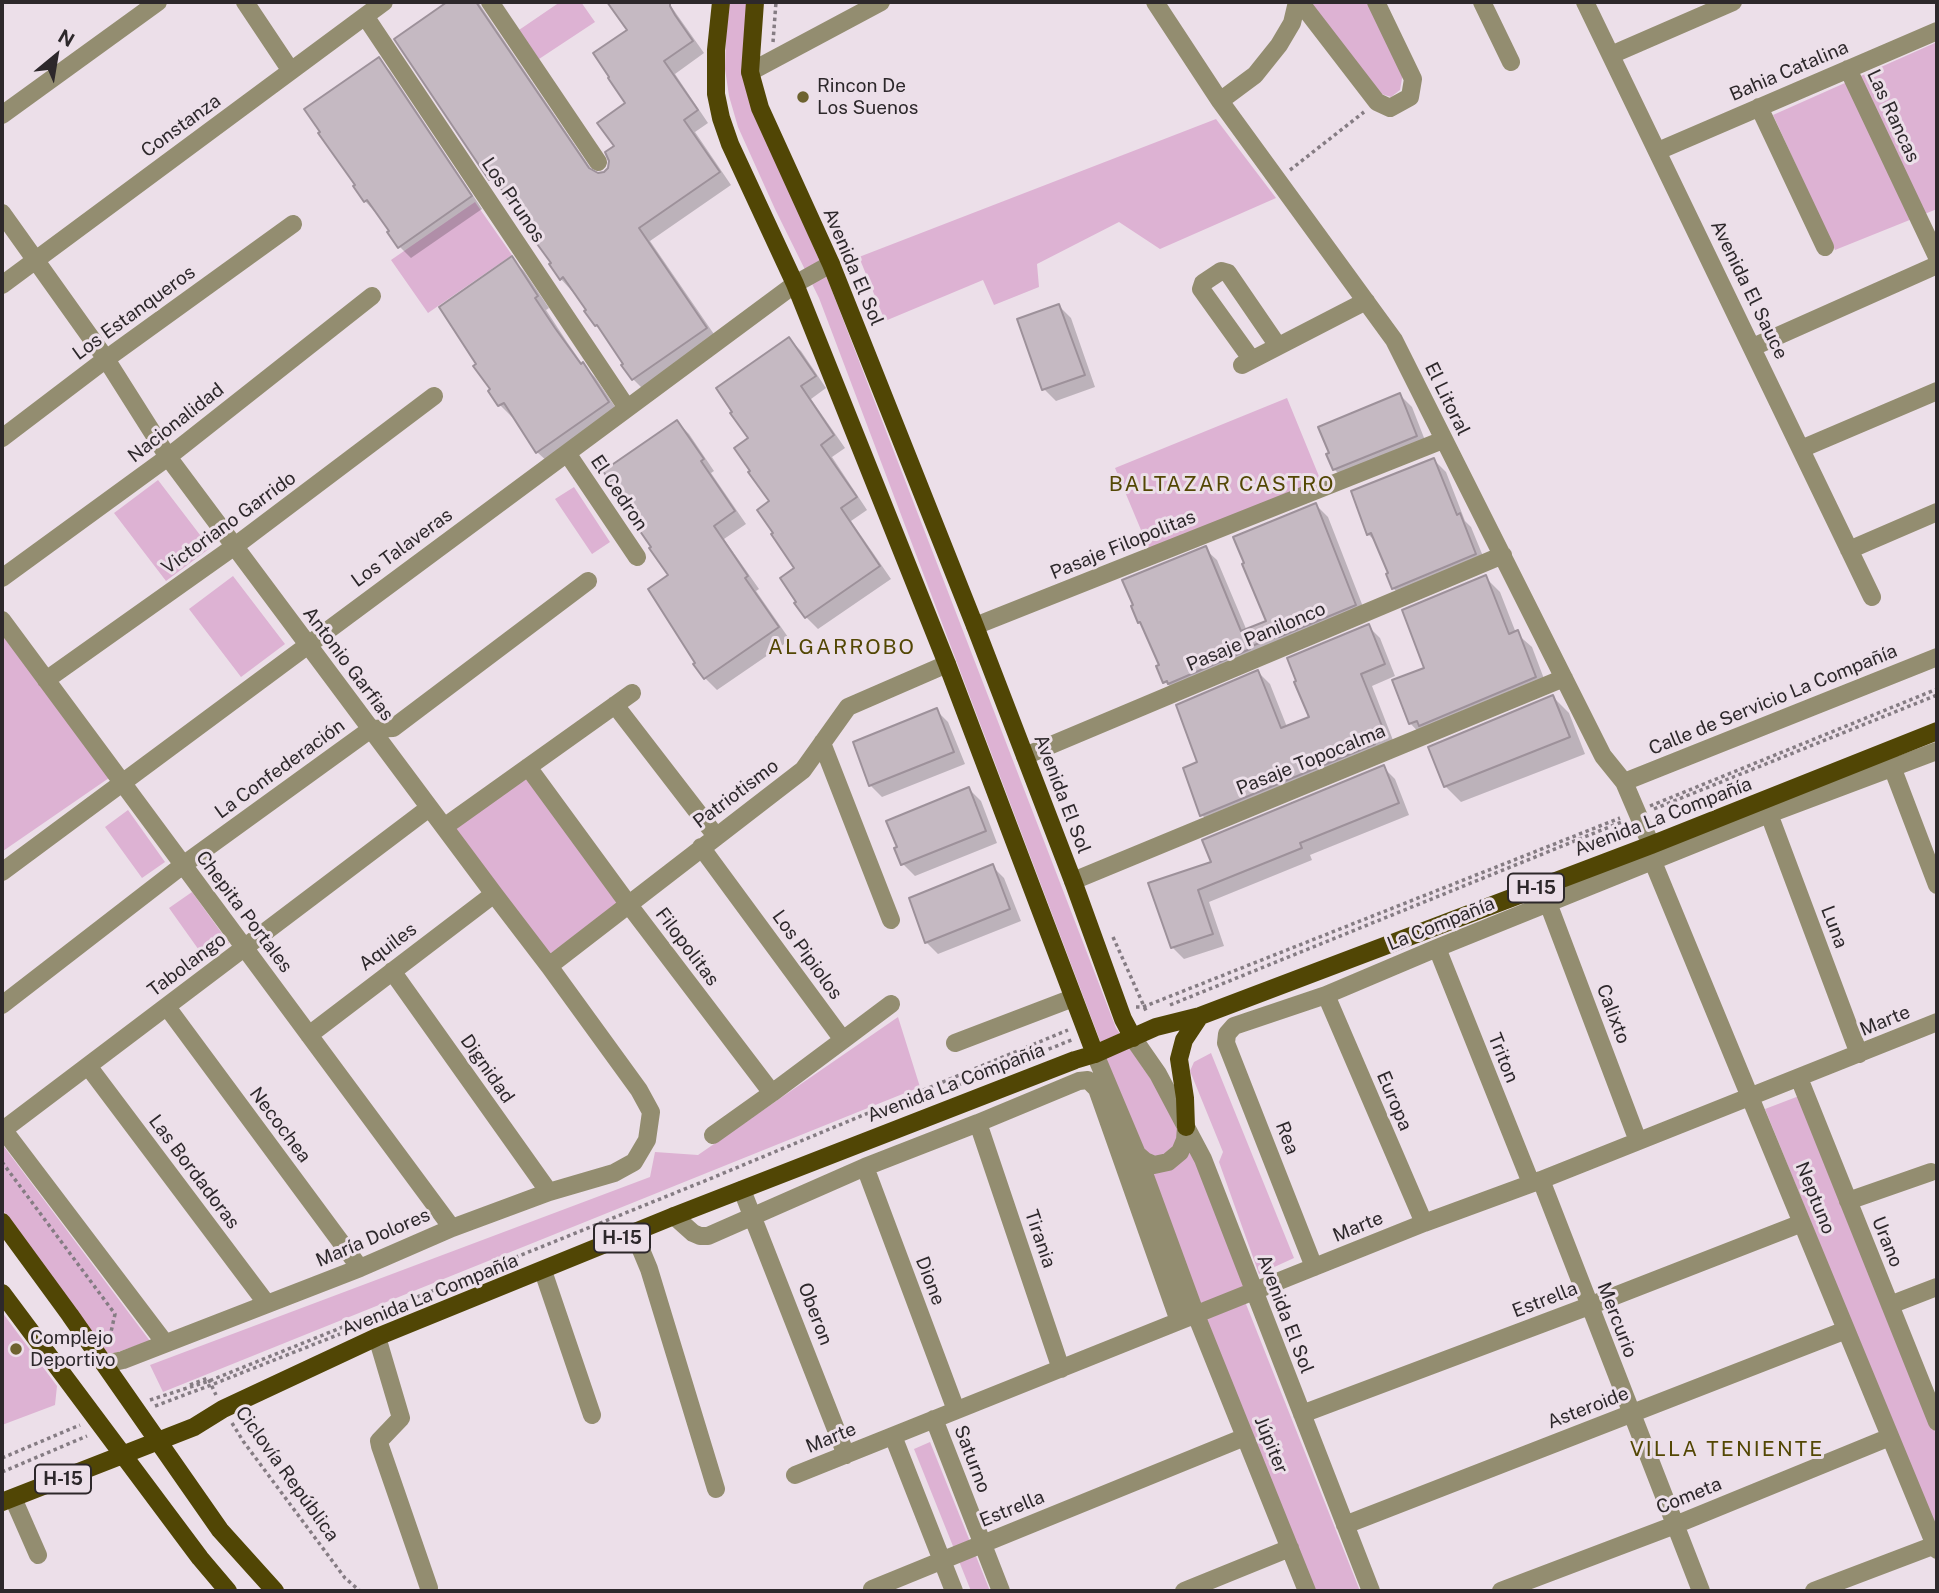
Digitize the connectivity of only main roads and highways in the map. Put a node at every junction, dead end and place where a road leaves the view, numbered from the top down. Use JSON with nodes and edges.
{"nodes":[{"id":1,"x":721,"y":2,"type":"edge"},
{"id":2,"x":755,"y":2,"type":"edge"},
{"id":3,"x":1937,"y":731,"type":"edge"},
{"id":4,"x":1200,"y":1016,"type":"junction"},
{"id":5,"x":1133,"y":1038,"type":"junction"},
{"id":6,"x":1095,"y":1054,"type":"junction"},
{"id":7,"x":1186,"y":1127,"type":"road end"},
{"id":8,"x":2,"y":1222,"type":"edge"},
{"id":9,"x":2,"y":1293,"type":"edge"},
{"id":10,"x":158,"y":1441,"type":"junction"},
{"id":11,"x":124,"y":1455,"type":"junction"},
{"id":12,"x":7,"y":1500,"type":"edge"},
{"id":13,"x":228,"y":1591,"type":"edge"},
{"id":14,"x":275,"y":1591,"type":"edge"}],
"edges":[{"from":1,"to":6,"type":"main road"},
{"from":2,"to":5,"type":"main road","name":"Avenida El Sol"},
{"from":3,"to":4,"type":"main road","name":"Avenida La Compañía","number":"H-15"},
{"from":4,"to":5,"type":"main road","name":"Avenida La Compañía","number":"H-15"},
{"from":4,"to":7,"type":"main road"},
{"from":5,"to":6,"type":"main road","name":"Avenida La Compañía","number":"H-15"},
{"from":6,"to":10,"type":"main road","name":"Avenida La Compañía","number":"H-15"},
{"from":8,"to":10,"type":"main road"},
{"from":9,"to":11,"type":"main road"},
{"from":10,"to":11,"type":"main road","name":"Avenida La Compañía","number":"H-15"},
{"from":10,"to":14,"type":"main road"},
{"from":11,"to":12,"type":"main road","name":"Avenida La Compañía","number":"H-15"},
{"from":11,"to":13,"type":"main road"}]}
